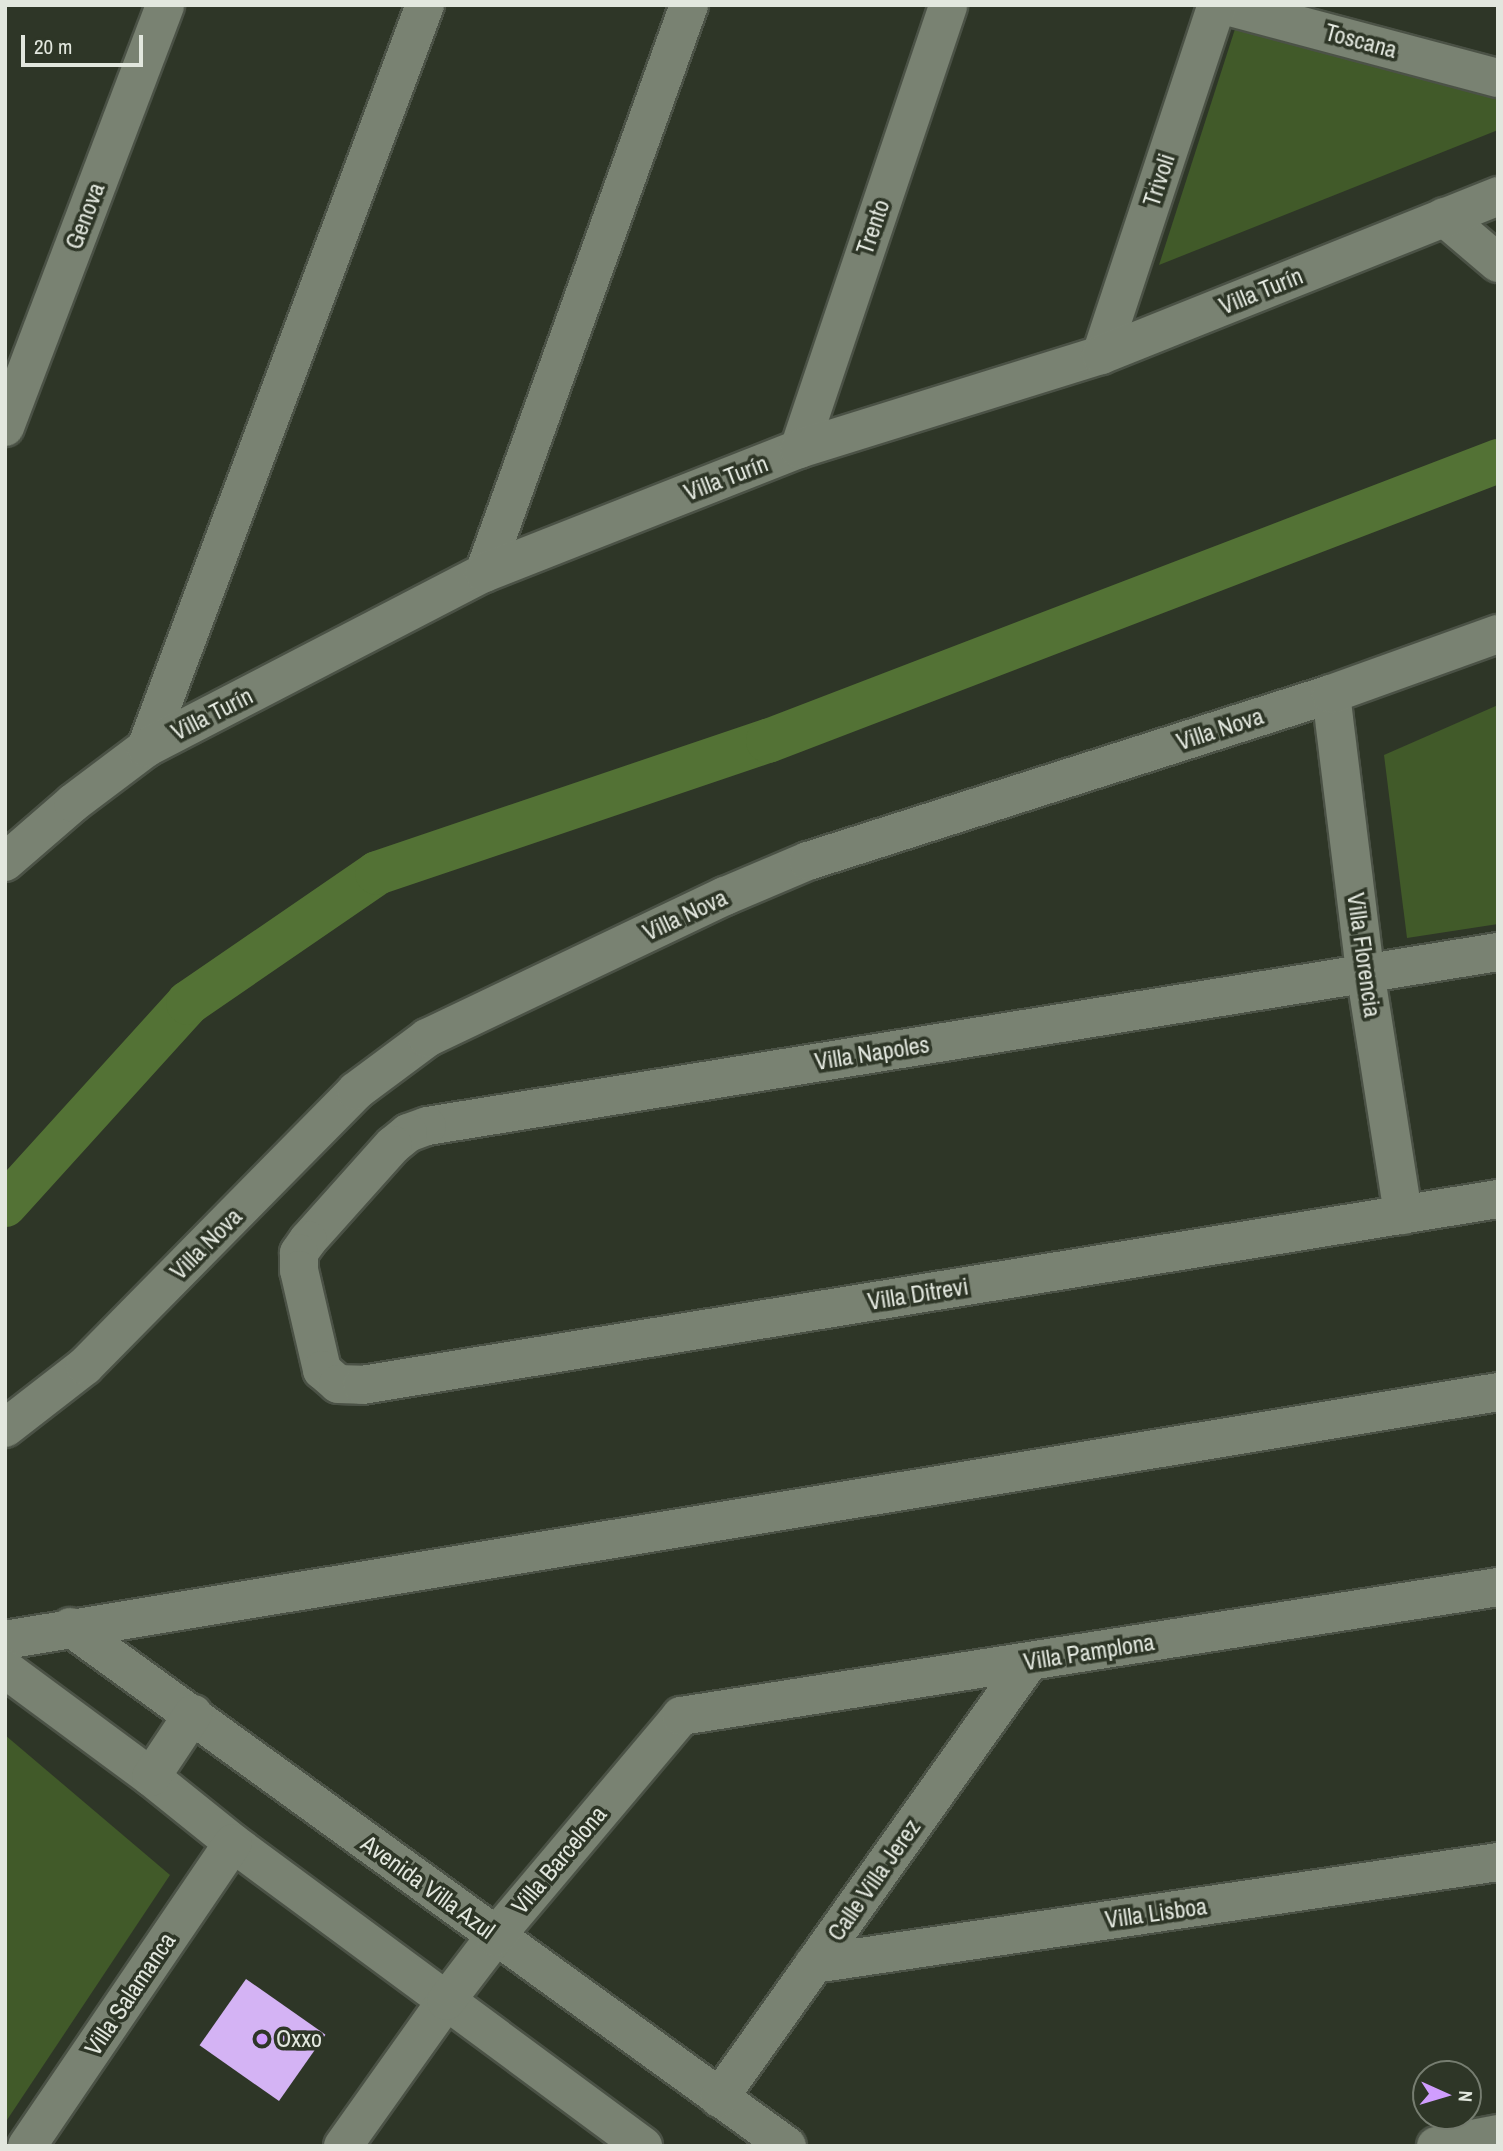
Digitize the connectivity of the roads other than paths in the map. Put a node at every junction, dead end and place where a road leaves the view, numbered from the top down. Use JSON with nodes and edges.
{"nodes":[{"id":1,"x":165,"y":5,"type":"edge"},
{"id":2,"x":425,"y":5,"type":"edge"},
{"id":3,"x":689,"y":5,"type":"edge"},
{"id":4,"x":948,"y":5,"type":"edge"},
{"id":5,"x":1217,"y":5,"type":"edge"},
{"id":6,"x":1223,"y":5,"type":"edge"},
{"id":7,"x":1498,"y":78,"type":"edge"},
{"id":8,"x":1498,"y":196,"type":"edge"},
{"id":9,"x":1444,"y":217,"type":"junction"},
{"id":10,"x":1498,"y":263,"type":"edge"},
{"id":11,"x":1101,"y":355,"type":"junction"},
{"id":12,"x":5,"y":427,"type":"edge"},
{"id":13,"x":799,"y":449,"type":"junction"},
{"id":14,"x":484,"y":573,"type":"junction"},
{"id":15,"x":1498,"y":634,"type":"edge"},
{"id":16,"x":1331,"y":694,"type":"junction"},
{"id":17,"x":146,"y":748,"type":"junction"},
{"id":18,"x":5,"y":862,"type":"edge"},
{"id":19,"x":1498,"y":952,"type":"edge"},
{"id":20,"x":1365,"y":971,"type":"junction"},
{"id":21,"x":1498,"y":1199,"type":"edge"},
{"id":22,"x":1403,"y":1214,"type":"junction"},
{"id":23,"x":338,"y":1384,"type":"joint"},
{"id":24,"x":1498,"y":1392,"type":"edge"},
{"id":25,"x":5,"y":1428,"type":"edge"},
{"id":26,"x":1498,"y":1587,"type":"edge"},
{"id":27,"x":70,"y":1627,"type":"junction"},
{"id":28,"x":5,"y":1640,"type":"edge"},
{"id":29,"x":1028,"y":1661,"type":"junction"},
{"id":30,"x":5,"y":1670,"type":"edge"},
{"id":31,"x":193,"y":1714,"type":"junction"},
{"id":32,"x":681,"y":1716,"type":"joint"},
{"id":33,"x":151,"y":1777,"type":"junction"},
{"id":34,"x":233,"y":1843,"type":"junction"},
{"id":35,"x":1498,"y":1862,"type":"edge"},
{"id":36,"x":495,"y":1937,"type":"junction"},
{"id":37,"x":814,"y":1964,"type":"junction"},
{"id":38,"x":446,"y":2001,"type":"junction"},
{"id":39,"x":719,"y":2098,"type":"junction"},
{"id":40,"x":1498,"y":2134,"type":"edge"},
{"id":41,"x":27,"y":2146,"type":"edge"},
{"id":42,"x":344,"y":2146,"type":"edge"},
{"id":43,"x":643,"y":2146,"type":"edge"},
{"id":44,"x":787,"y":2146,"type":"edge"},
{"id":45,"x":1436,"y":2146,"type":"edge"}],
"edges":[{"from":1,"to":12,"type":"street","name":"Genova"},
{"from":2,"to":17,"type":"street"},
{"from":3,"to":14,"type":"street"},
{"from":4,"to":13,"type":"street","name":"Trento"},
{"from":5,"to":11,"type":"street","name":"Trivoli"},
{"from":6,"to":7,"type":"street","name":"Toscana"},
{"from":8,"to":9,"type":"street","name":"Villa Turín"},
{"from":9,"to":10,"type":"street"},
{"from":9,"to":11,"type":"street","name":"Villa Turín"},
{"from":11,"to":13,"type":"street","name":"Villa Turín"},
{"from":13,"to":14,"type":"street","name":"Villa Turín"},
{"from":14,"to":17,"type":"street","name":"Villa Turín"},
{"from":15,"to":16,"type":"street","name":"Villa Nova"},
{"from":16,"to":20,"type":"street","name":"Villa Florencia"},
{"from":16,"to":25,"type":"street","name":"Villa Nova"},
{"from":17,"to":18,"type":"street","name":"Villa Turín"},
{"from":19,"to":20,"type":"street","name":"Villa Napoles"},
{"from":20,"to":22,"type":"street","name":"Villa Florencia"},
{"from":20,"to":23,"type":"street","name":"Villa Napoles"},
{"from":21,"to":22,"type":"street","name":"Villa Ditrevi"},
{"from":22,"to":23,"type":"street","name":"Villa Ditrevi"},
{"from":24,"to":27,"type":"street"},
{"from":26,"to":29,"type":"street","name":"Villa Pamplona"},
{"from":27,"to":28,"type":"street"},
{"from":27,"to":31,"type":"street","name":"Avenida Villa Azul"},
{"from":29,"to":32,"type":"street","name":"Villa Pamplona"},
{"from":29,"to":37,"type":"street","name":"Calle Villa Jerez"},
{"from":30,"to":33,"type":"street"},
{"from":31,"to":33,"type":"street"},
{"from":31,"to":36,"type":"street","name":"Avenida Villa Azul"},
{"from":32,"to":36,"type":"street","name":"Villa Barcelona"},
{"from":33,"to":34,"type":"street"},
{"from":34,"to":38,"type":"street"},
{"from":34,"to":41,"type":"street","name":"Villa Salamanca"},
{"from":35,"to":37,"type":"street","name":"Villa Lisboa"},
{"from":36,"to":38,"type":"street","name":"Villa Barcelona"},
{"from":36,"to":39,"type":"street","name":"Avenida Villa Azul"},
{"from":37,"to":39,"type":"street","name":"Calle Villa Jerez"},
{"from":38,"to":42,"type":"street","name":"Villa Barcelona"},
{"from":38,"to":43,"type":"street"},
{"from":39,"to":44,"type":"street","name":"Avenida Villa Azul"},
{"from":40,"to":45,"type":"street"}]}
